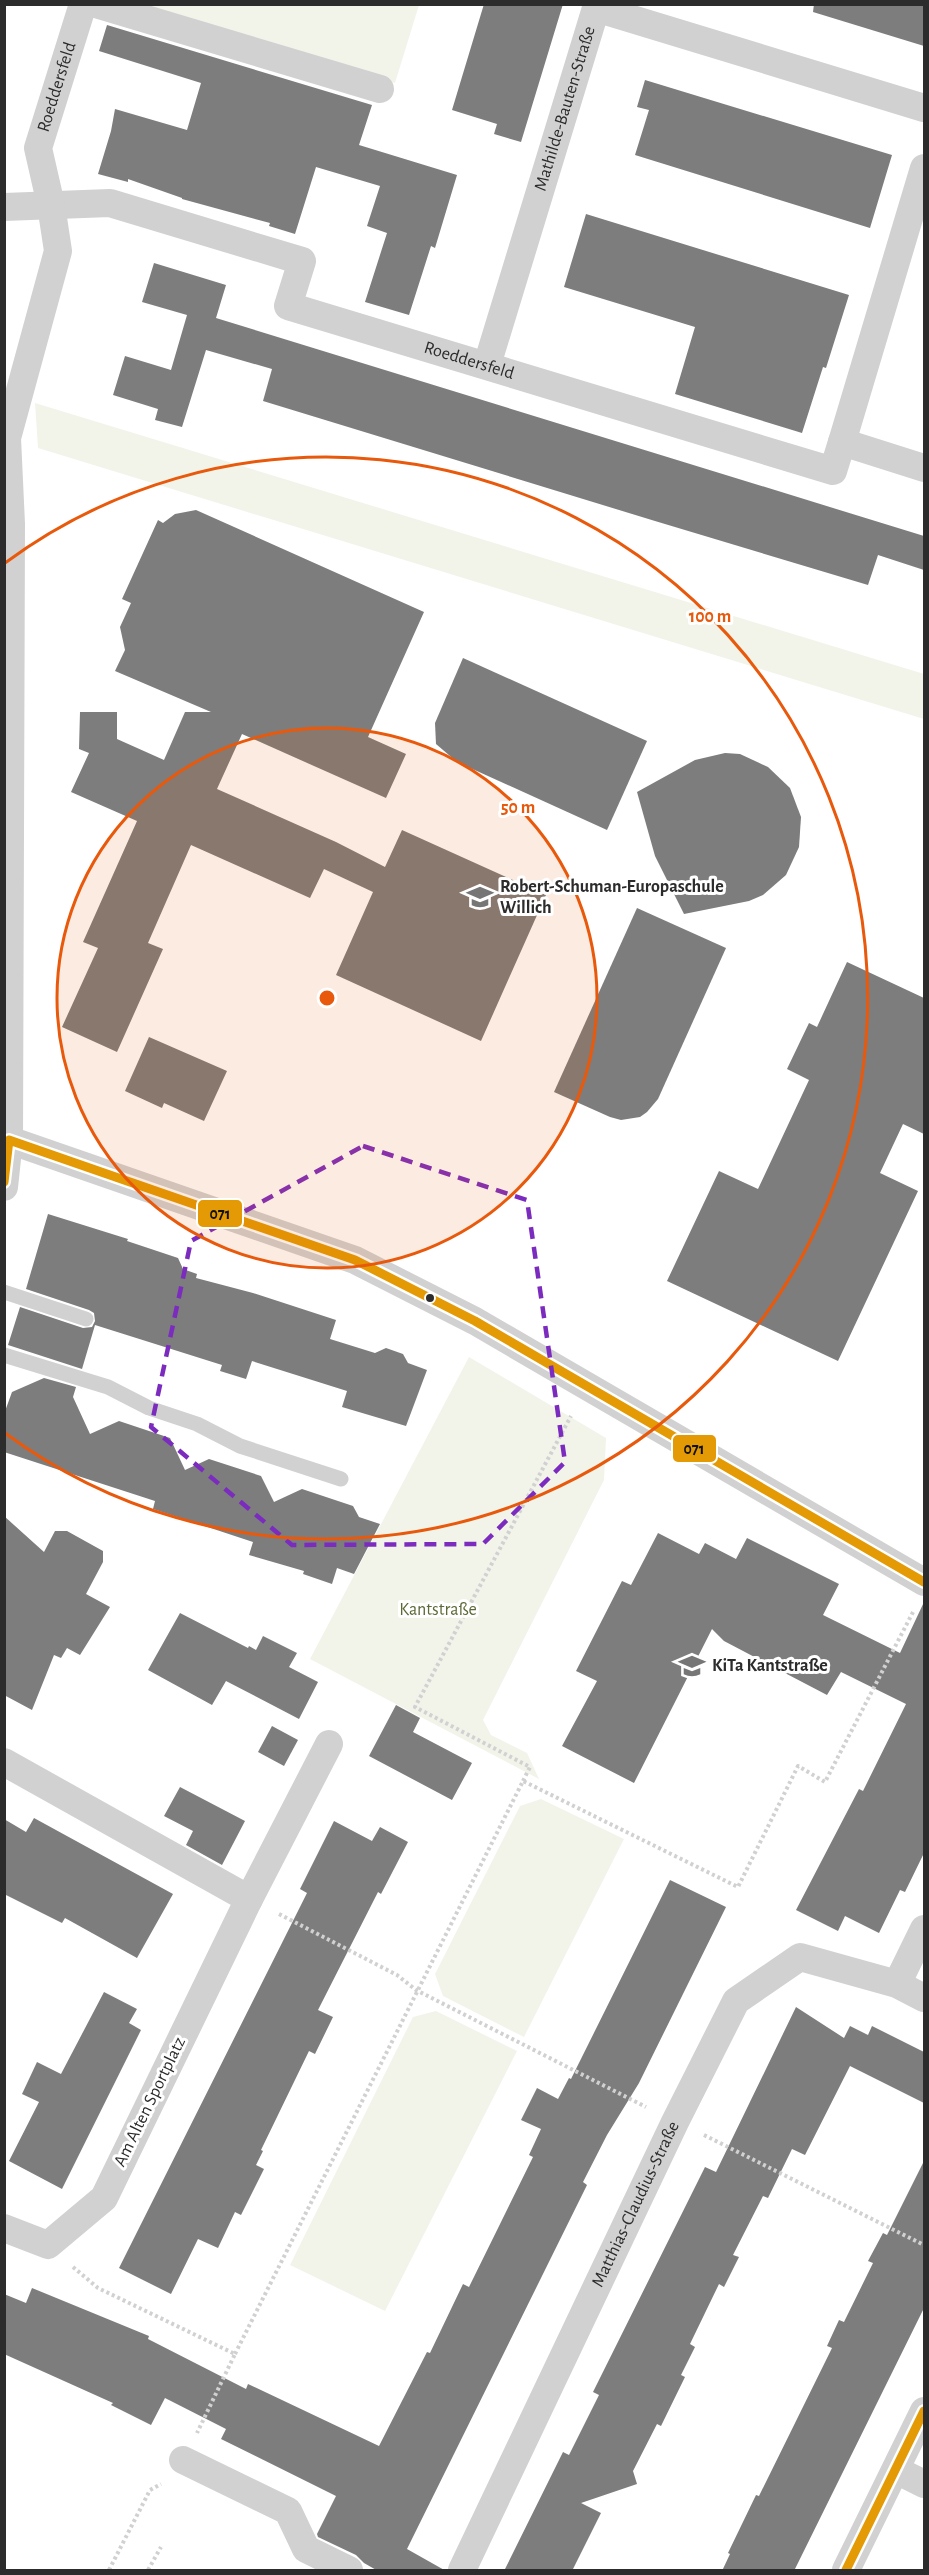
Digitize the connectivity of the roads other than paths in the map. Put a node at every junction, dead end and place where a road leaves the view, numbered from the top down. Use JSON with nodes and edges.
{"nodes":[{"id":1,"x":83,"y":4,"type":"edge"},
{"id":2,"x":96,"y":4,"type":"edge"},
{"id":3,"x":380,"y":89,"type":"dead end"},
{"id":4,"x":924,"y":108,"type":"edge"},
{"id":5,"x":924,"y":168,"type":"edge"},
{"id":6,"x":51,"y":205,"type":"junction"},
{"id":7,"x":4,"y":207,"type":"edge"},
{"id":8,"x":916,"y":228,"type":"edge"},
{"id":9,"x":487,"y":365,"type":"junction"},
{"id":10,"x":842,"y":442,"type":"junction"},
{"id":11,"x":924,"y":468,"type":"edge"},
{"id":12,"x":7,"y":840,"type":"edge"},
{"id":13,"x":9,"y":1140,"type":"junction"},
{"id":14,"x":4,"y":1187,"type":"edge"},
{"id":15,"x":4,"y":1292,"type":"edge"},
{"id":16,"x":86,"y":1319,"type":"dead end"},
{"id":17,"x":4,"y":1354,"type":"edge"},
{"id":18,"x":341,"y":1479,"type":"dead end"},
{"id":19,"x":920,"y":1594,"type":"edge"},
{"id":20,"x":329,"y":1744,"type":"dead end"},
{"id":21,"x":4,"y":1762,"type":"edge"},
{"id":22,"x":249,"y":1899,"type":"junction"},
{"id":23,"x":924,"y":1929,"type":"edge"},
{"id":24,"x":897,"y":1984,"type":"junction"},
{"id":25,"x":924,"y":1998,"type":"edge"},
{"id":26,"x":4,"y":2228,"type":"edge"},
{"id":27,"x":924,"y":2411,"type":"edge"},
{"id":28,"x":183,"y":2460,"type":"dead end"},
{"id":29,"x":896,"y":2470,"type":"junction"},
{"id":30,"x":924,"y":2484,"type":"edge"},
{"id":31,"x":349,"y":2571,"type":"edge"},
{"id":32,"x":462,"y":2571,"type":"edge"},
{"id":33,"x":846,"y":2571,"type":"edge"}],
"edges":[{"from":1,"to":6,"type":"street","name":"Roeddersfeld"},
{"from":2,"to":3,"type":"street"},
{"from":4,"to":9,"type":"street","name":"Mathilde-Bauten-Straße"},
{"from":5,"to":8,"type":"street"},
{"from":6,"to":7,"type":"street","name":"Roeddersfeld"},
{"from":6,"to":9,"type":"street","name":"Roeddersfeld"},
{"from":6,"to":12,"type":"street","name":"Roeddersfeld"},
{"from":8,"to":10,"type":"street"},
{"from":9,"to":10,"type":"street","name":"Roeddersfeld"},
{"from":10,"to":11,"type":"street"},
{"from":12,"to":13,"type":"street","name":"Roeddersfeld"},
{"from":13,"to":14,"type":"street","name":"Roeddersfeld"},
{"from":13,"to":19,"type":"street"},
{"from":15,"to":16,"type":"lane"},
{"from":17,"to":18,"type":"lane"},
{"from":20,"to":22,"type":"street","name":"Am Alten Sportplatz"},
{"from":21,"to":22,"type":"street"},
{"from":22,"to":26,"type":"street","name":"Am Alten Sportplatz"},
{"from":23,"to":24,"type":"street"},
{"from":24,"to":25,"type":"street","name":"Matthias-Claudius-Straße"},
{"from":24,"to":32,"type":"street","name":"Matthias-Claudius-Straße"},
{"from":27,"to":29,"type":"street"},
{"from":28,"to":31,"type":"street"},
{"from":29,"to":30,"type":"street"},
{"from":29,"to":33,"type":"street"}]}
